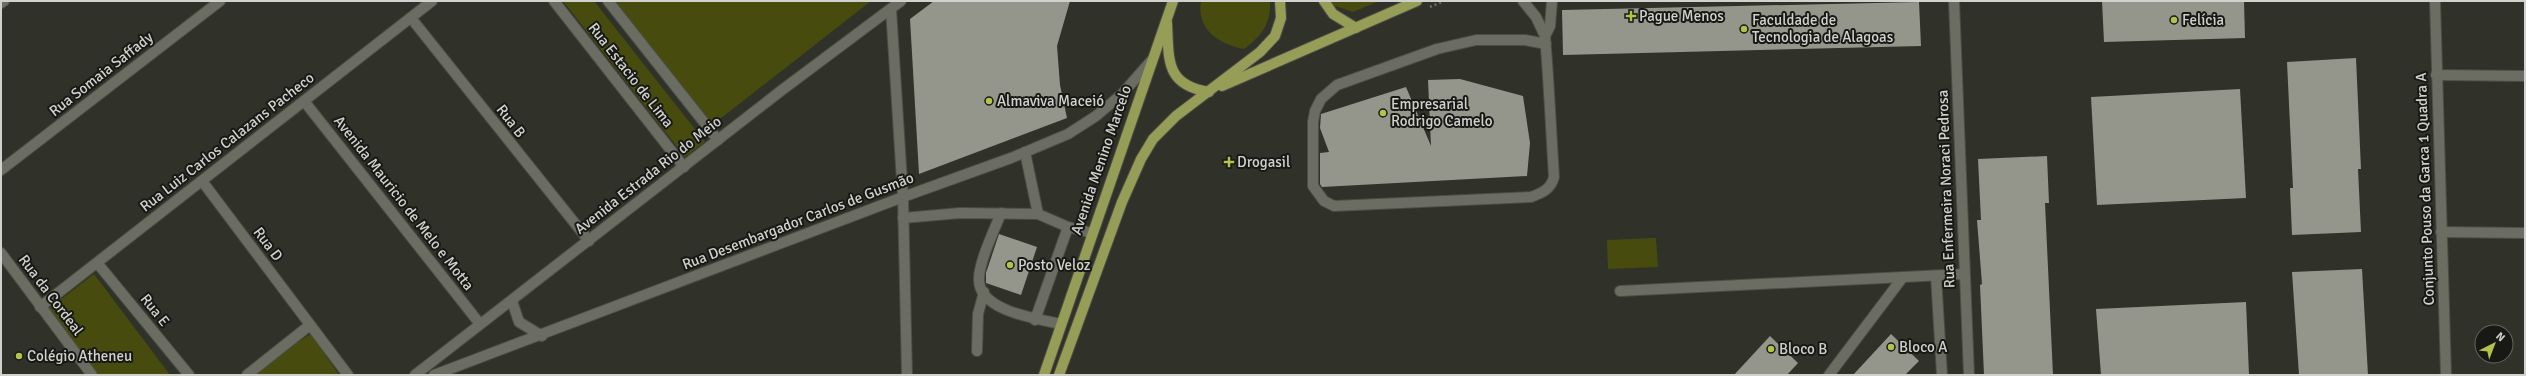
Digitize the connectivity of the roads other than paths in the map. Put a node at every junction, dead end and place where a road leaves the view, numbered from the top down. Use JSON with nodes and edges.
{"nodes":[{"id":1,"x":4,"y":1,"type":"edge"},
{"id":2,"x":220,"y":1,"type":"edge"},
{"id":3,"x":432,"y":1,"type":"edge"},
{"id":4,"x":554,"y":1,"type":"edge"},
{"id":5,"x":608,"y":1,"type":"edge"},
{"id":6,"x":901,"y":1,"type":"edge"},
{"id":7,"x":1173,"y":1,"type":"edge"},
{"id":8,"x":1280,"y":1,"type":"edge"},
{"id":9,"x":1324,"y":1,"type":"edge"},
{"id":10,"x":1417,"y":1,"type":"edge"},
{"id":11,"x":1523,"y":1,"type":"edge"},
{"id":12,"x":1552,"y":1,"type":"edge"},
{"id":13,"x":1954,"y":1,"type":"edge"},
{"id":14,"x":2435,"y":1,"type":"edge"},
{"id":15,"x":1,"y":3,"type":"edge"},
{"id":16,"x":891,"y":9,"type":"junction"},
{"id":17,"x":1167,"y":17,"type":"junction"},
{"id":18,"x":411,"y":18,"type":"junction"},
{"id":19,"x":1356,"y":28,"type":"junction"},
{"id":20,"x":1546,"y":40,"type":"junction"},
{"id":21,"x":1151,"y":62,"type":"junction"},
{"id":22,"x":2436,"y":75,"type":"junction"},
{"id":23,"x":2525,"y":76,"type":"edge"},
{"id":24,"x":1209,"y":92,"type":"junction"},
{"id":25,"x":304,"y":101,"type":"junction"},
{"id":26,"x":718,"y":140,"type":"junction"},
{"id":27,"x":1025,"y":152,"type":"junction"},
{"id":28,"x":684,"y":167,"type":"junction"},
{"id":29,"x":1,"y":170,"type":"edge"},
{"id":30,"x":202,"y":182,"type":"junction"},
{"id":31,"x":902,"y":197,"type":"junction"},
{"id":32,"x":1001,"y":214,"type":"junction"},
{"id":33,"x":1038,"y":214,"type":"junction"},
{"id":34,"x":903,"y":218,"type":"junction"},
{"id":35,"x":1068,"y":227,"type":"junction"},
{"id":36,"x":2441,"y":232,"type":"junction"},
{"id":37,"x":1092,"y":233,"type":"junction"},
{"id":38,"x":2525,"y":233,"type":"edge"},
{"id":39,"x":589,"y":241,"type":"junction"},
{"id":40,"x":1,"y":253,"type":"edge"},
{"id":41,"x":98,"y":264,"type":"junction"},
{"id":42,"x":1964,"y":274,"type":"junction"},
{"id":43,"x":1936,"y":276,"type":"junction"},
{"id":44,"x":1903,"y":277,"type":"junction"},
{"id":45,"x":1620,"y":291,"type":"dead end"},
{"id":46,"x":984,"y":292,"type":"junction"},
{"id":47,"x":512,"y":300,"type":"junction"},
{"id":48,"x":40,"y":307,"type":"junction"},
{"id":49,"x":1035,"y":320,"type":"junction"},
{"id":50,"x":480,"y":324,"type":"junction"},
{"id":51,"x":1061,"y":324,"type":"junction"},
{"id":52,"x":310,"y":325,"type":"junction"},
{"id":53,"x":542,"y":336,"type":"junction"},
{"id":54,"x":977,"y":351,"type":"dead end"},
{"id":55,"x":92,"y":375,"type":"edge"},
{"id":56,"x":190,"y":375,"type":"edge"},
{"id":57,"x":247,"y":375,"type":"edge"},
{"id":58,"x":348,"y":375,"type":"edge"},
{"id":59,"x":415,"y":375,"type":"edge"},
{"id":60,"x":434,"y":375,"type":"edge"},
{"id":61,"x":907,"y":375,"type":"edge"},
{"id":62,"x":1044,"y":375,"type":"edge"},
{"id":63,"x":1059,"y":375,"type":"edge"},
{"id":64,"x":1829,"y":375,"type":"edge"},
{"id":65,"x":1942,"y":375,"type":"edge"},
{"id":66,"x":1969,"y":375,"type":"edge"},
{"id":67,"x":2446,"y":375,"type":"edge"}],
"edges":[{"from":1,"to":15,"type":"street"},
{"from":2,"to":29,"type":"street","name":"Rua Somaia Saffady"},
{"from":3,"to":18,"type":"street","name":"Rua Luiz Carlos Calazans Pacheco"},
{"from":4,"to":28,"type":"street","name":"Rua Estacio de Lima"},
{"from":5,"to":26,"type":"street"},
{"from":6,"to":16,"type":"street","name":"Avenida Estrada Rio do Meio"},
{"from":7,"to":17,"type":"main road","name":"Avenida Menino Marcelo"},
{"from":8,"to":24,"type":"main road"},
{"from":9,"to":19,"type":"main road"},
{"from":10,"to":19,"type":"main road"},
{"from":11,"to":20,"type":"street"},
{"from":12,"to":20,"type":"street"},
{"from":13,"to":42,"type":"street","name":"Rua Enfermeira Noraci Pedrosa"},
{"from":14,"to":22,"type":"street","name":"Conjunto Pouso da Garca 1 Quadra A"},
{"from":16,"to":26,"type":"street","name":"Avenida Estrada Rio do Meio"},
{"from":16,"to":31,"type":"street"},
{"from":17,"to":21,"type":"main road","name":"Avenida Menino Marcelo"},
{"from":17,"to":24,"type":"main road"},
{"from":18,"to":25,"type":"street","name":"Rua Luiz Carlos Calazans Pacheco"},
{"from":18,"to":39,"type":"street","name":"Rua B"},
{"from":19,"to":24,"type":"main road"},
{"from":20,"to":20,"type":"street"},
{"from":21,"to":27,"type":"street","name":"Rua Desembargador Carlos de Gusmão"},
{"from":21,"to":37,"type":"main road","name":"Avenida Menino Marcelo"},
{"from":22,"to":23,"type":"street"},
{"from":22,"to":36,"type":"street","name":"Conjunto Pouso da Garca 1 Quadra A"},
{"from":24,"to":63,"type":"main road"},
{"from":25,"to":30,"type":"street","name":"Rua Luiz Carlos Calazans Pacheco"},
{"from":25,"to":50,"type":"street","name":"Avenida Mauricio de Melo e Motta"},
{"from":26,"to":28,"type":"street","name":"Avenida Estrada Rio do Meio"},
{"from":27,"to":31,"type":"street","name":"Rua Desembargador Carlos de Gusmão"},
{"from":27,"to":33,"type":"street"},
{"from":28,"to":39,"type":"street","name":"Avenida Estrada Rio do Meio"},
{"from":30,"to":41,"type":"street","name":"Rua Luiz Carlos Calazans Pacheco"},
{"from":30,"to":52,"type":"street","name":"Rua D"},
{"from":31,"to":34,"type":"street"},
{"from":31,"to":53,"type":"street","name":"Rua Desembargador Carlos de Gusmão"},
{"from":32,"to":33,"type":"street"},
{"from":32,"to":34,"type":"street"},
{"from":32,"to":46,"type":"street"},
{"from":33,"to":35,"type":"street"},
{"from":34,"to":61,"type":"street"},
{"from":35,"to":37,"type":"street"},
{"from":35,"to":49,"type":"street"},
{"from":36,"to":38,"type":"street"},
{"from":36,"to":67,"type":"street","name":"Conjunto Pouso da Garca 1 Quadra A"},
{"from":37,"to":51,"type":"main road","name":"Avenida Menino Marcelo"},
{"from":39,"to":47,"type":"street","name":"Avenida Estrada Rio do Meio"},
{"from":40,"to":48,"type":"street","name":"Rua da Cordeal"},
{"from":41,"to":48,"type":"street","name":"Rua Luiz Carlos Calazans Pacheco"},
{"from":41,"to":56,"type":"street","name":"Rua E"},
{"from":42,"to":43,"type":"street"},
{"from":42,"to":66,"type":"street","name":"Rua Enfermeira Noraci Pedrosa"},
{"from":43,"to":44,"type":"street"},
{"from":43,"to":65,"type":"street"},
{"from":44,"to":45,"type":"street"},
{"from":44,"to":64,"type":"street"},
{"from":46,"to":49,"type":"street"},
{"from":46,"to":54,"type":"street"},
{"from":47,"to":50,"type":"street","name":"Avenida Estrada Rio do Meio"},
{"from":47,"to":53,"type":"street"},
{"from":48,"to":55,"type":"street","name":"Rua da Cordeal"},
{"from":49,"to":51,"type":"street"},
{"from":50,"to":59,"type":"street","name":"Avenida Estrada Rio do Meio"},
{"from":51,"to":62,"type":"main road","name":"Avenida Menino Marcelo"},
{"from":52,"to":57,"type":"street"},
{"from":52,"to":58,"type":"street","name":"Rua D"},
{"from":53,"to":60,"type":"street","name":"Rua Desembargador Carlos de Gusmão"}]}
